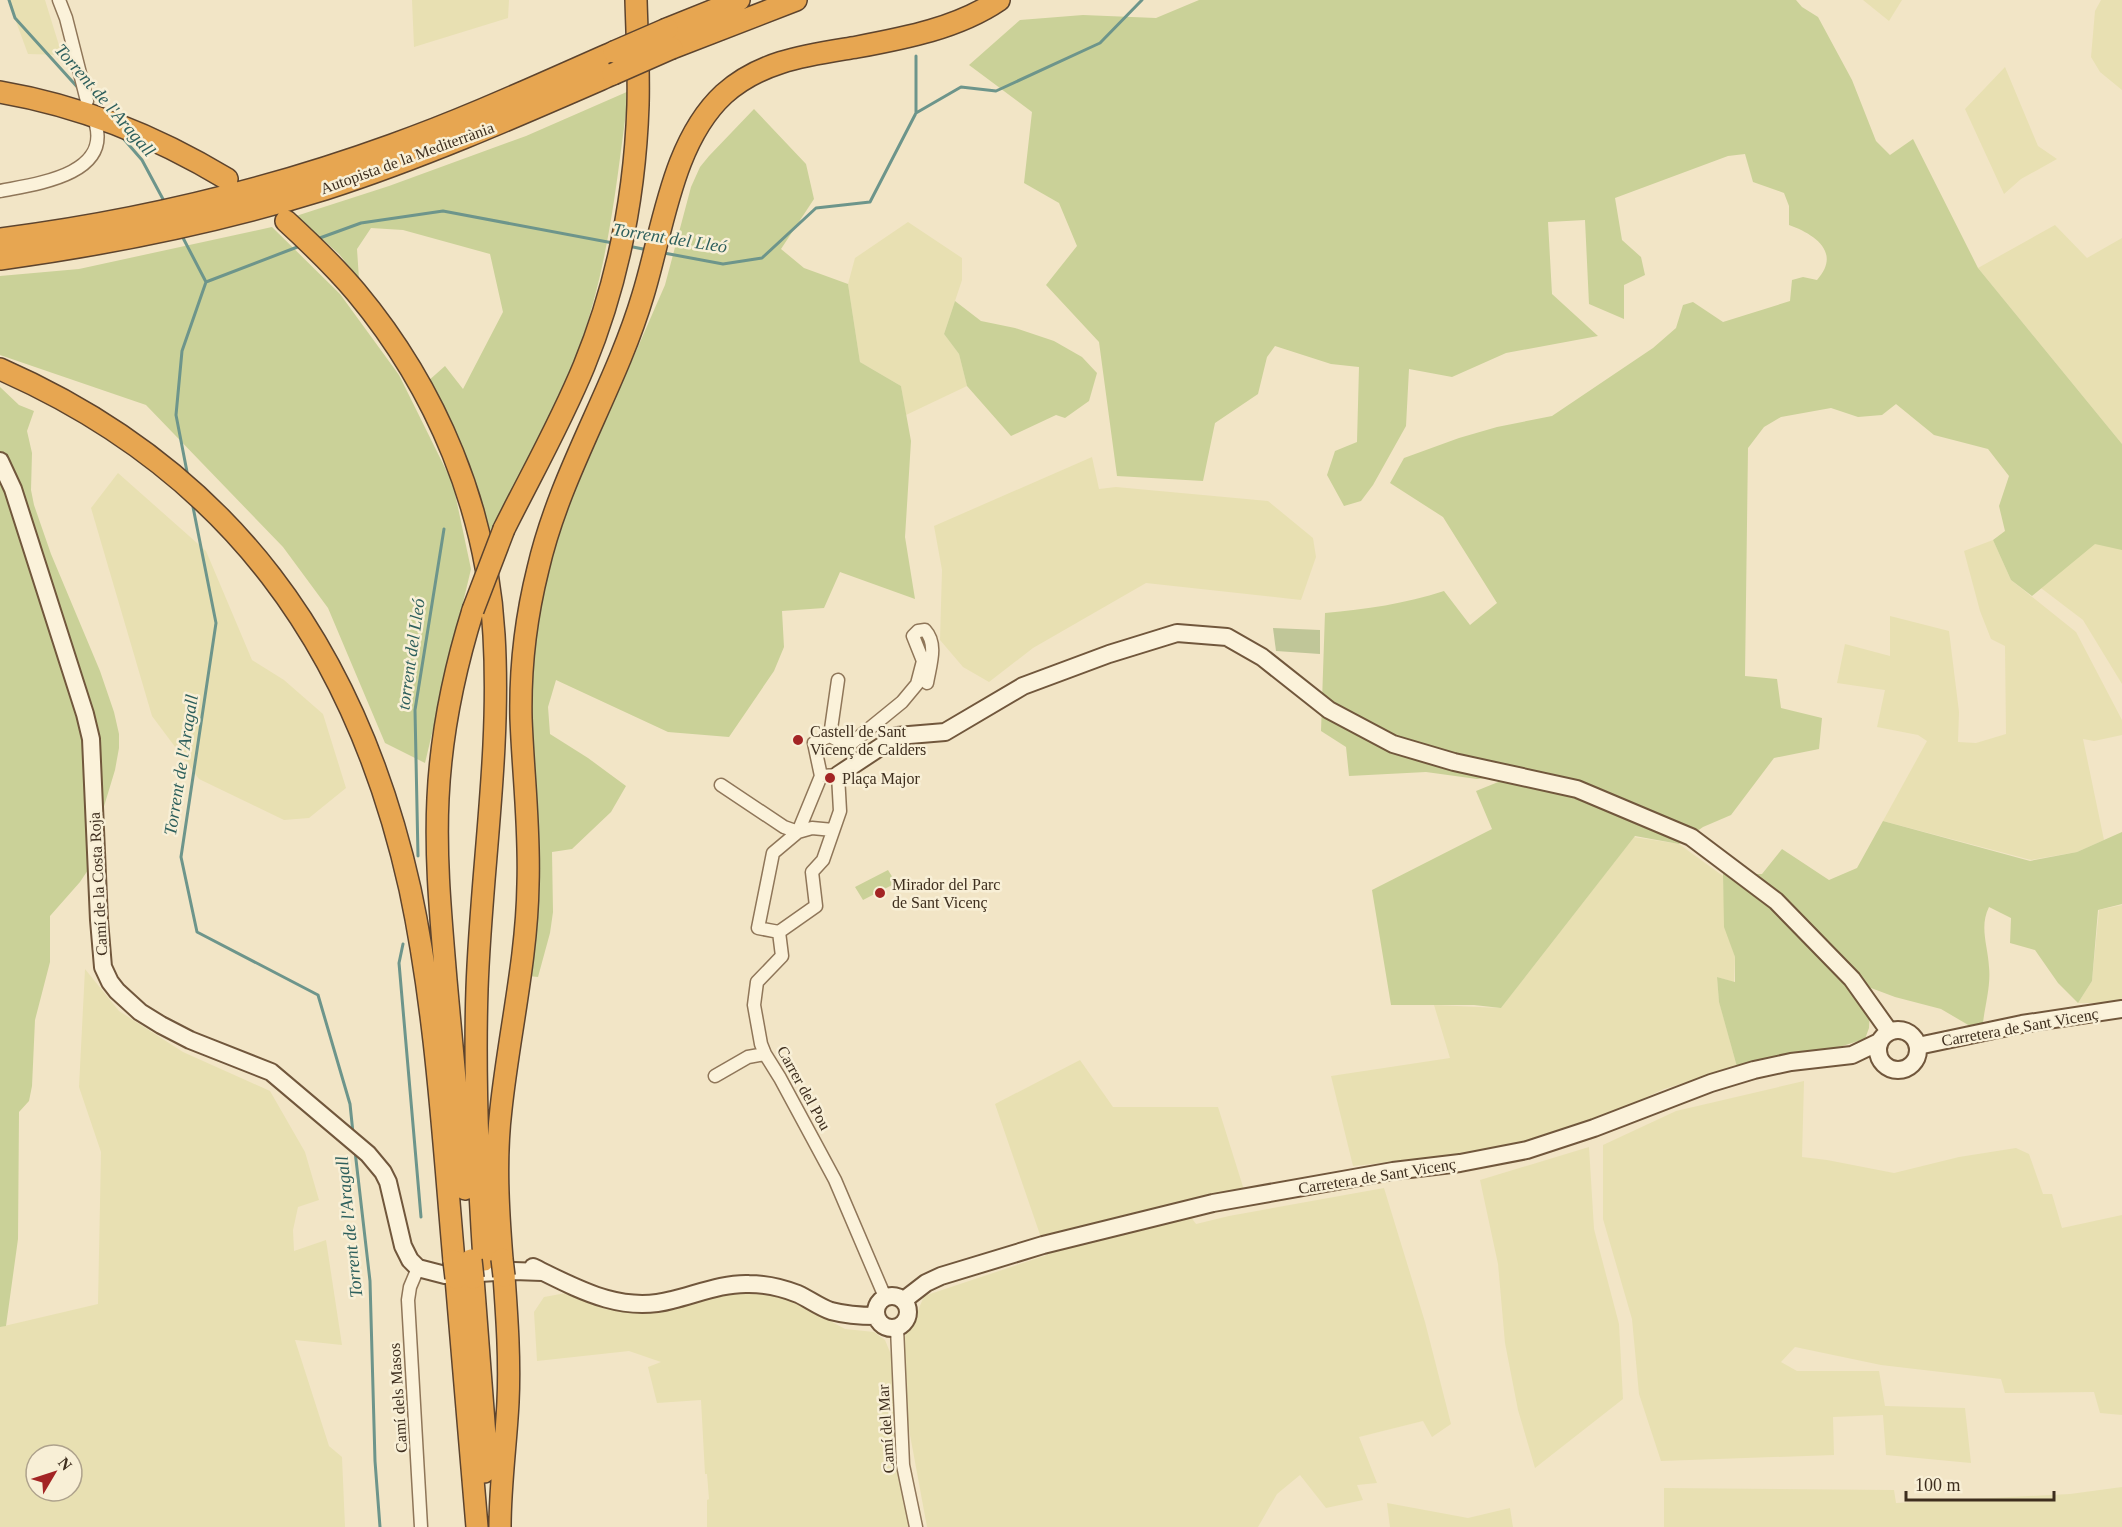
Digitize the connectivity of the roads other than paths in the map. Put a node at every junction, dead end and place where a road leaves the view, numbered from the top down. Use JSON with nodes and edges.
{"nodes":[{"id":1,"x":59,"y":0,"type":"edge"},
{"id":2,"x":636,"y":0,"type":"edge"},
{"id":3,"x":740,"y":0,"type":"edge"},
{"id":4,"x":796,"y":0,"type":"edge"},
{"id":5,"x":999,"y":0,"type":"edge"},
{"id":6,"x":669,"y":39,"type":"junction"},
{"id":7,"x":0,"y":92,"type":"edge"},
{"id":8,"x":87,"y":101,"type":"dead end"},
{"id":9,"x":96,"y":125,"type":"dead end"},
{"id":10,"x":228,"y":179,"type":"dead end"},
{"id":11,"x":0,"y":191,"type":"edge"},
{"id":12,"x":286,"y":221,"type":"dead end"},
{"id":13,"x":0,"y":239,"type":"edge"},
{"id":14,"x":0,"y":259,"type":"edge"},
{"id":15,"x":0,"y":369,"type":"edge"},
{"id":16,"x":0,"y":461,"type":"edge"},
{"id":17,"x":838,"y":680,"type":"dead end"},
{"id":18,"x":927,"y":683,"type":"dead end"},
{"id":19,"x":830,"y":735,"type":"junction"},
{"id":20,"x":830,"y":776,"type":"junction"},
{"id":21,"x":721,"y":785,"type":"dead end"},
{"id":22,"x":833,"y":830,"type":"junction"},
{"id":23,"x":798,"y":832,"type":"junction"},
{"id":24,"x":779,"y":932,"type":"junction"},
{"id":25,"x":2122,"y":1009,"type":"edge"},
{"id":26,"x":1884,"y":1037,"type":"junction"},
{"id":27,"x":1918,"y":1046,"type":"junction"},
{"id":28,"x":765,"y":1054,"type":"junction"},
{"id":29,"x":1852,"y":1055,"type":"junction"},
{"id":30,"x":1885,"y":1066,"type":"junction"},
{"id":31,"x":715,"y":1076,"type":"dead end"},
{"id":32,"x":420,"y":1269,"type":"junction"},
{"id":33,"x":479,"y":1269,"type":"junction"},
{"id":34,"x":885,"y":1297,"type":"junction"},
{"id":35,"x":904,"y":1300,"type":"junction"},
{"id":36,"x":876,"y":1316,"type":"junction"},
{"id":37,"x":897,"y":1328,"type":"junction"},
{"id":38,"x":421,"y":1527,"type":"edge"},
{"id":39,"x":477,"y":1527,"type":"edge"},
{"id":40,"x":483,"y":1527,"type":"edge"},
{"id":41,"x":500,"y":1527,"type":"edge"},
{"id":42,"x":916,"y":1527,"type":"edge"}],
"edges":[{"from":1,"to":8,"type":"street"},
{"from":2,"to":33,"type":"highway","bridge":true},
{"from":3,"to":6,"type":"highway","name":"Autopista de la Mediterrània"},
{"from":4,"to":6,"type":"highway","name":"Autopista de la Mediterrània"},
{"from":5,"to":33,"type":"highway"},
{"from":6,"to":13,"type":"highway","name":"Autopista de la Mediterrània","bridge":true},
{"from":6,"to":14,"type":"highway","name":"Autopista de la Mediterrània","bridge":true},
{"from":7,"to":10,"type":"highway"},
{"from":9,"to":11,"type":"street"},
{"from":12,"to":33,"type":"highway"},
{"from":15,"to":33,"type":"highway"},
{"from":16,"to":32,"type":"street","name":"Camí de la Costa Roja"},
{"from":17,"to":19,"type":"street"},
{"from":18,"to":19,"type":"street"},
{"from":19,"to":20,"type":"street"},
{"from":20,"to":22,"type":"street"},
{"from":20,"to":23,"type":"street"},
{"from":20,"to":26,"type":"street"},
{"from":21,"to":23,"type":"street"},
{"from":22,"to":23,"type":"street"},
{"from":22,"to":24,"type":"street"},
{"from":23,"to":24,"type":"street"},
{"from":24,"to":28,"type":"street","name":"Carrer del Pou"},
{"from":25,"to":27,"type":"street","name":"Carretera de Sant Vicenç"},
{"from":26,"to":27,"type":"street"},
{"from":26,"to":29,"type":"street","name":"Carretera de Sant Vicenç"},
{"from":26,"to":30,"type":"street"},
{"from":27,"to":30,"type":"street"},
{"from":28,"to":31,"type":"street"},
{"from":28,"to":34,"type":"street","name":"Carrer del Pou"},
{"from":29,"to":30,"type":"street","name":"Carretera de Sant Vicenç"},
{"from":29,"to":35,"type":"street","name":"Carretera de Sant Vicenç"},
{"from":32,"to":36,"type":"street"},
{"from":32,"to":38,"type":"street","name":"Camí dels Masos"},
{"from":33,"to":39,"type":"highway"},
{"from":33,"to":40,"type":"highway"},
{"from":33,"to":41,"type":"highway"},
{"from":34,"to":35,"type":"street"},
{"from":34,"to":36,"type":"street"},
{"from":35,"to":37,"type":"street"},
{"from":36,"to":37,"type":"street"},
{"from":37,"to":42,"type":"street","name":"Camí del Mar"}]}
